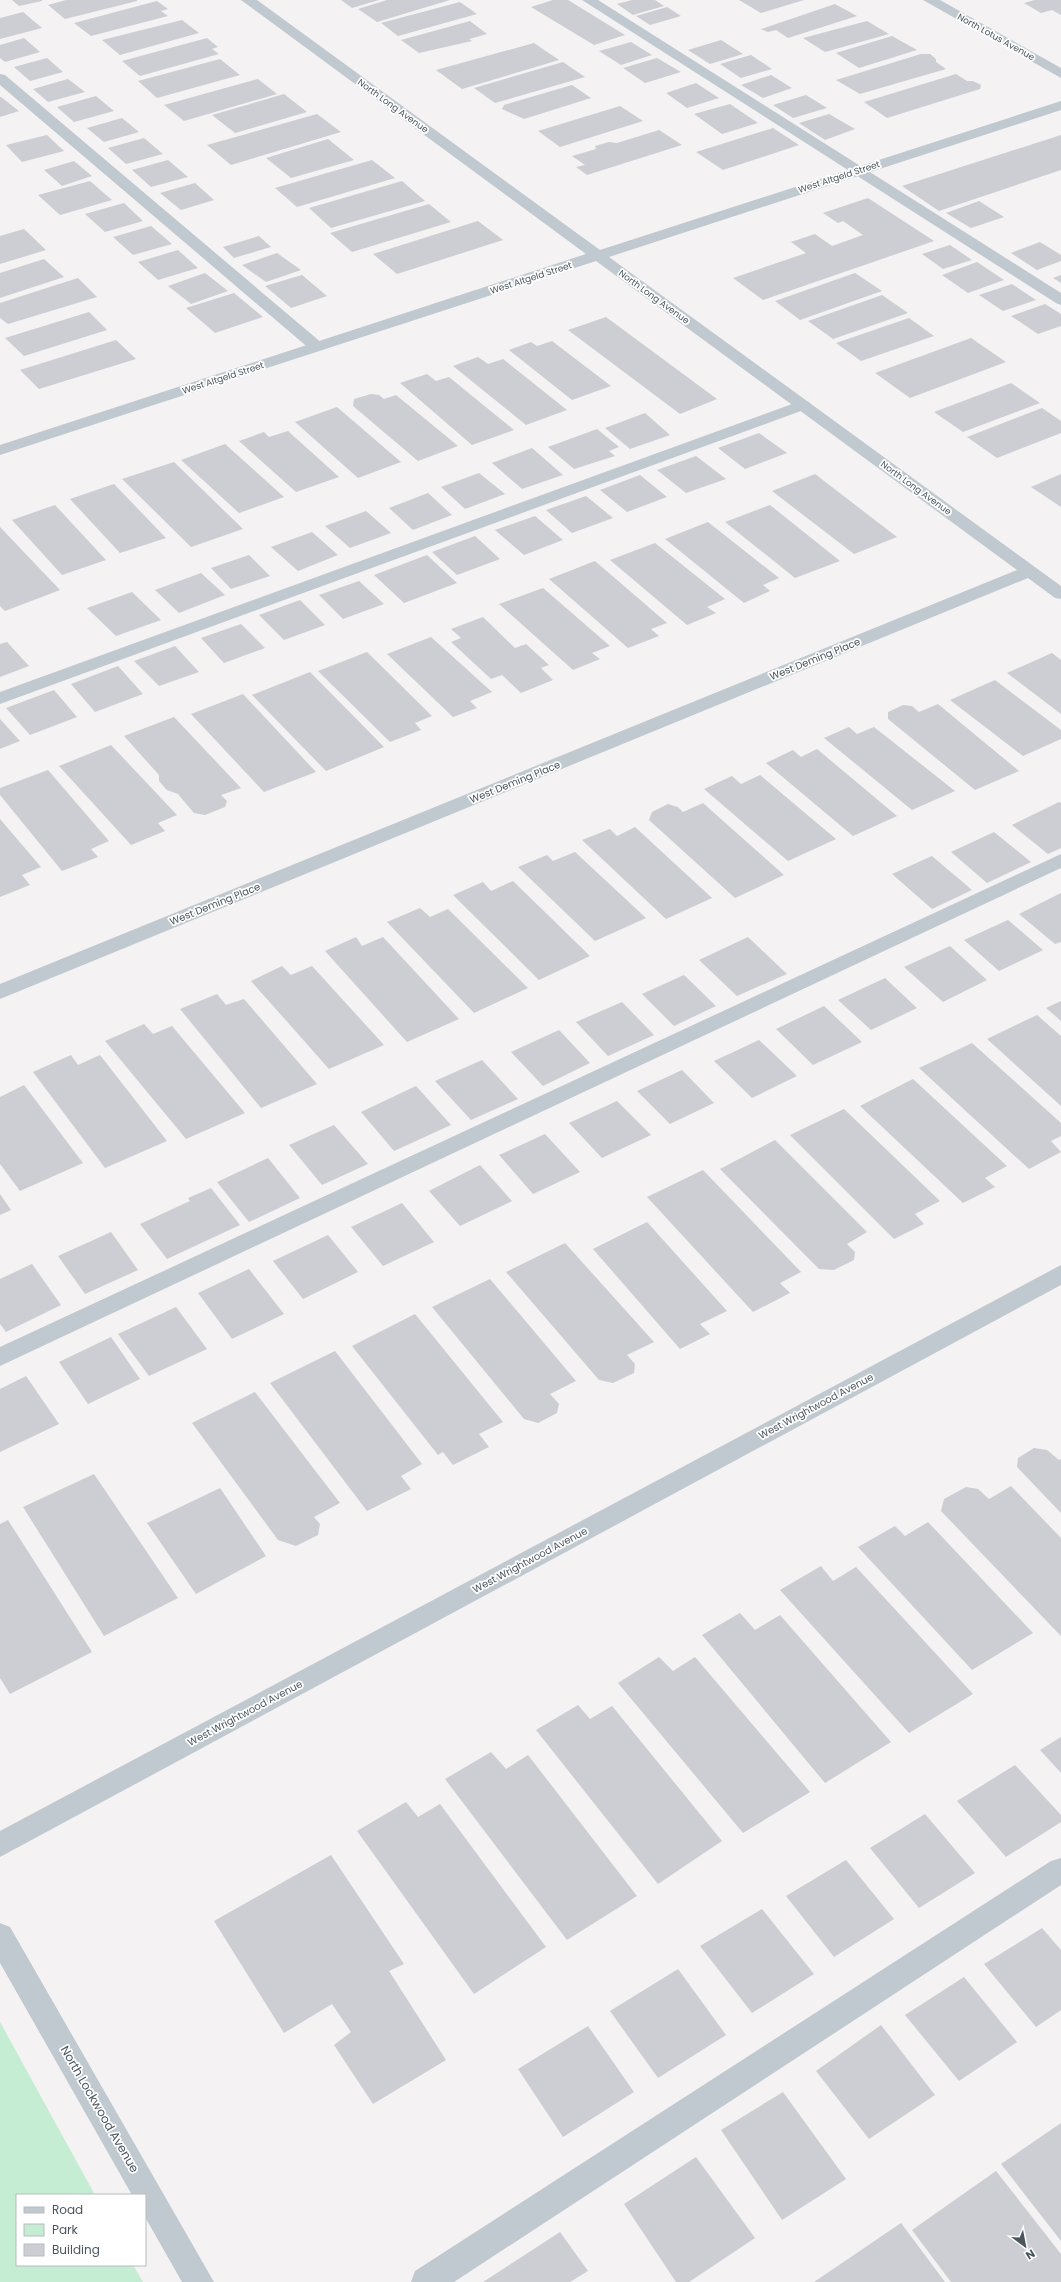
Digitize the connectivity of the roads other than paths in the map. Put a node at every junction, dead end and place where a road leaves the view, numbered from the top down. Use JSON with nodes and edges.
{"nodes":[{"id":1,"x":248,"y":0,"type":"edge"},
{"id":2,"x":589,"y":0,"type":"edge"},
{"id":3,"x":930,"y":0,"type":"edge"},
{"id":4,"x":1061,"y":74,"type":"edge"},
{"id":5,"x":0,"y":78,"type":"edge"},
{"id":6,"x":1061,"y":105,"type":"edge"},
{"id":7,"x":858,"y":171,"type":"junction"},
{"id":8,"x":599,"y":256,"type":"junction"},
{"id":9,"x":1061,"y":300,"type":"edge"},
{"id":10,"x":317,"y":347,"type":"junction"},
{"id":11,"x":803,"y":405,"type":"junction"},
{"id":12,"x":0,"y":450,"type":"edge"},
{"id":13,"x":1030,"y":571,"type":"junction"},
{"id":14,"x":1061,"y":594,"type":"edge"},
{"id":15,"x":0,"y":698,"type":"edge"},
{"id":16,"x":1061,"y":860,"type":"edge"},
{"id":17,"x":0,"y":992,"type":"edge"},
{"id":18,"x":1061,"y":1274,"type":"edge"},
{"id":19,"x":0,"y":1357,"type":"edge"},
{"id":20,"x":0,"y":1845,"type":"edge"},
{"id":21,"x":1061,"y":1870,"type":"edge"},
{"id":22,"x":0,"y":1936,"type":"edge"},
{"id":23,"x":199,"y":2282,"type":"edge"},
{"id":24,"x":426,"y":2282,"type":"edge"}],
"edges":[{"from":1,"to":8,"type":"street","name":"North Long Avenue"},
{"from":2,"to":7,"type":"street"},
{"from":3,"to":4,"type":"street","name":"North Lotus Avenue"},
{"from":5,"to":10,"type":"street"},
{"from":6,"to":7,"type":"street","name":"West Altgeld Street"},
{"from":7,"to":8,"type":"street","name":"West Altgeld Street"},
{"from":7,"to":9,"type":"street"},
{"from":8,"to":10,"type":"street","name":"West Altgeld Street"},
{"from":8,"to":11,"type":"street","name":"North Long Avenue"},
{"from":10,"to":12,"type":"street","name":"West Altgeld Street"},
{"from":11,"to":13,"type":"street","name":"North Long Avenue"},
{"from":11,"to":15,"type":"street"},
{"from":13,"to":14,"type":"street","name":"North Long Avenue"},
{"from":13,"to":17,"type":"street","name":"West Deming Place"},
{"from":16,"to":19,"type":"street"},
{"from":18,"to":20,"type":"street","name":"West Wrightwood Avenue"},
{"from":21,"to":24,"type":"street"},
{"from":22,"to":23,"type":"street","name":"North Lockwood Avenue"}]}
